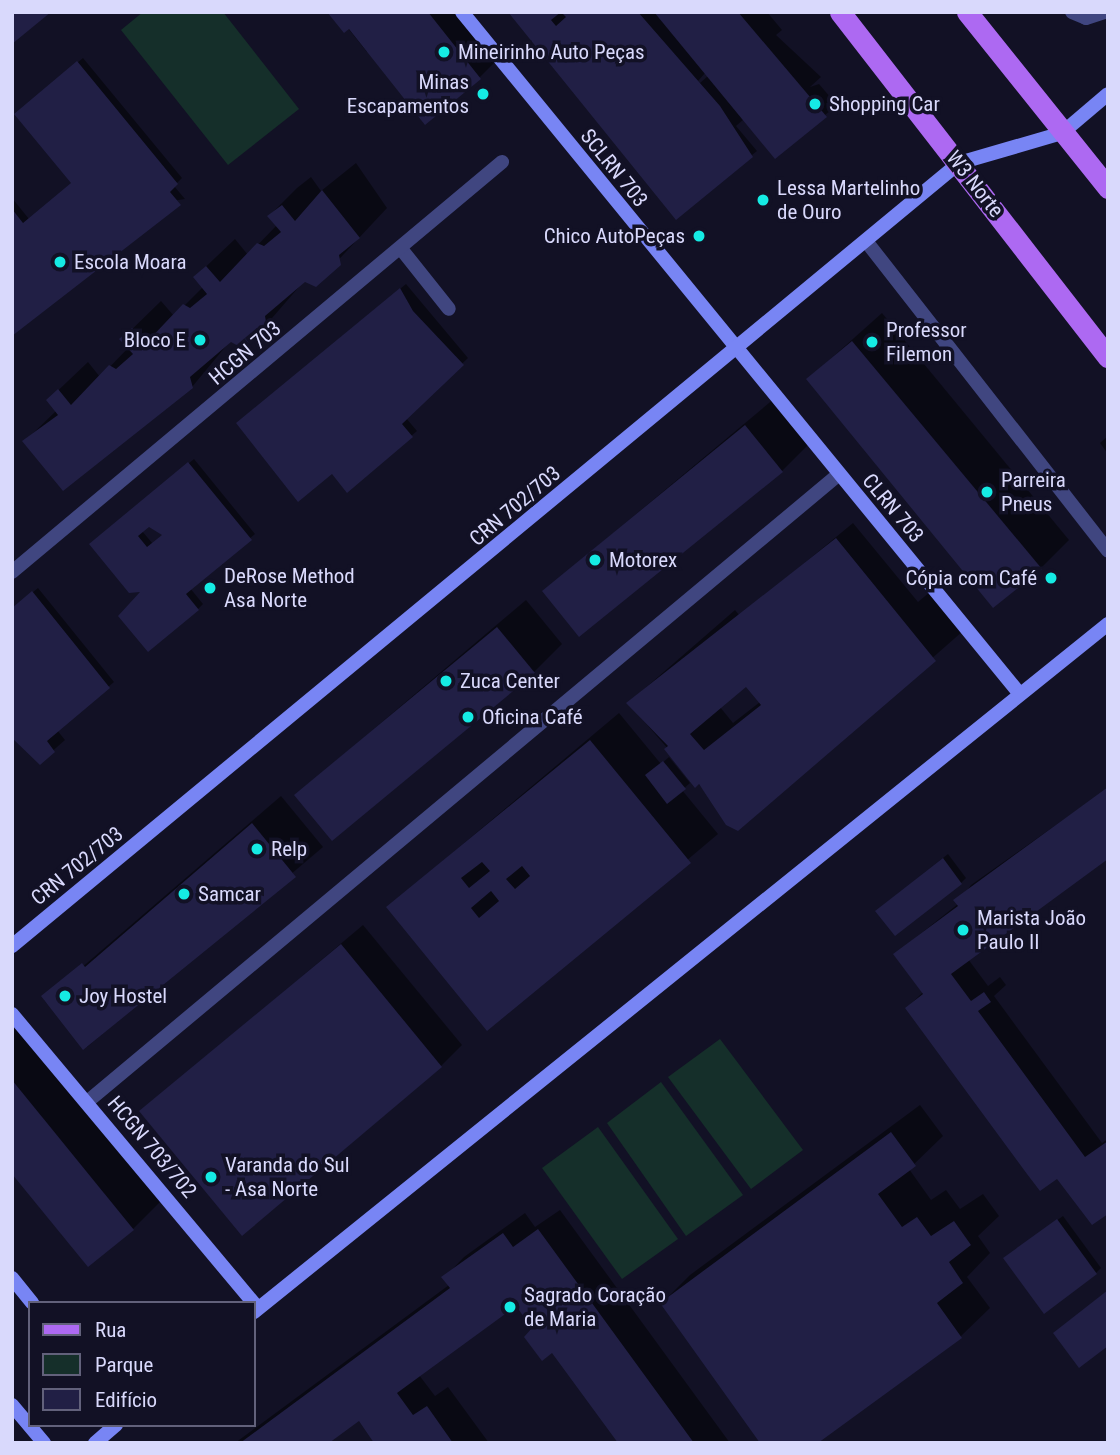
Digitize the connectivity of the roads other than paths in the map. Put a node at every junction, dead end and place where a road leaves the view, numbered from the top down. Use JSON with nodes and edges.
{"nodes":[{"id":1,"x":462,"y":12,"type":"edge"},
{"id":2,"x":840,"y":12,"type":"edge"},
{"id":3,"x":967,"y":12,"type":"edge"},
{"id":4,"x":1072,"y":12,"type":"edge"},
{"id":5,"x":1105,"y":12,"type":"edge"},
{"id":6,"x":1108,"y":94,"type":"edge"},
{"id":7,"x":1062,"y":133,"type":"junction"},
{"id":8,"x":502,"y":162,"type":"dead end"},
{"id":9,"x":959,"y":163,"type":"junction"},
{"id":10,"x":1108,"y":188,"type":"edge"},
{"id":11,"x":866,"y":242,"type":"junction"},
{"id":12,"x":402,"y":250,"type":"junction"},
{"id":13,"x":449,"y":309,"type":"dead end"},
{"id":14,"x":735,"y":350,"type":"junction"},
{"id":15,"x":1108,"y":357,"type":"edge"},
{"id":16,"x":838,"y":475,"type":"junction"},
{"id":17,"x":1108,"y":551,"type":"edge"},
{"id":18,"x":12,"y":572,"type":"edge"},
{"id":19,"x":1108,"y":624,"type":"edge"},
{"id":20,"x":1020,"y":692,"type":"junction"},
{"id":21,"x":12,"y":946,"type":"edge"},
{"id":22,"x":12,"y":1014,"type":"edge"},
{"id":23,"x":87,"y":1102,"type":"junction"},
{"id":24,"x":12,"y":1279,"type":"edge"},
{"id":25,"x":30,"y":1301,"type":"edge"},
{"id":26,"x":249,"y":1301,"type":"edge"},
{"id":27,"x":256,"y":1310,"type":"edge"},
{"id":28,"x":12,"y":1405,"type":"edge"},
{"id":29,"x":28,"y":1424,"type":"edge"},
{"id":30,"x":31,"y":1427,"type":"edge"},
{"id":31,"x":114,"y":1427,"type":"edge"},
{"id":32,"x":44,"y":1443,"type":"edge"},
{"id":33,"x":95,"y":1443,"type":"edge"}],
"edges":[{"from":1,"to":14,"type":"street","name":"SCLRN 703"},
{"from":2,"to":9,"type":"main road","name":"W3 Norte"},
{"from":3,"to":7,"type":"main road"},
{"from":4,"to":5,"type":"street"},
{"from":6,"to":7,"type":"street"},
{"from":7,"to":9,"type":"street","name":"CRN 702/703"},
{"from":7,"to":10,"type":"main road"},
{"from":8,"to":12,"type":"street","name":"HCGN 703"},
{"from":9,"to":11,"type":"street","name":"CRN 702/703"},
{"from":9,"to":15,"type":"main road","name":"W3 Norte"},
{"from":11,"to":14,"type":"street","name":"CRN 702/703"},
{"from":11,"to":17,"type":"street"},
{"from":12,"to":13,"type":"street"},
{"from":12,"to":18,"type":"street","name":"HCGN 703"},
{"from":14,"to":16,"type":"street","name":"CLRN 703"},
{"from":14,"to":21,"type":"street","name":"CRN 702/703"},
{"from":16,"to":20,"type":"street","name":"CLRN 703"},
{"from":16,"to":23,"type":"street"},
{"from":19,"to":20,"type":"street"},
{"from":20,"to":27,"type":"street"},
{"from":22,"to":23,"type":"street","name":"HCGN 703/702"},
{"from":23,"to":26,"type":"street","name":"HCGN 703/702"},
{"from":24,"to":25,"type":"street"},
{"from":28,"to":29,"type":"street"},
{"from":30,"to":32,"type":"street"},
{"from":31,"to":33,"type":"street"}]}
